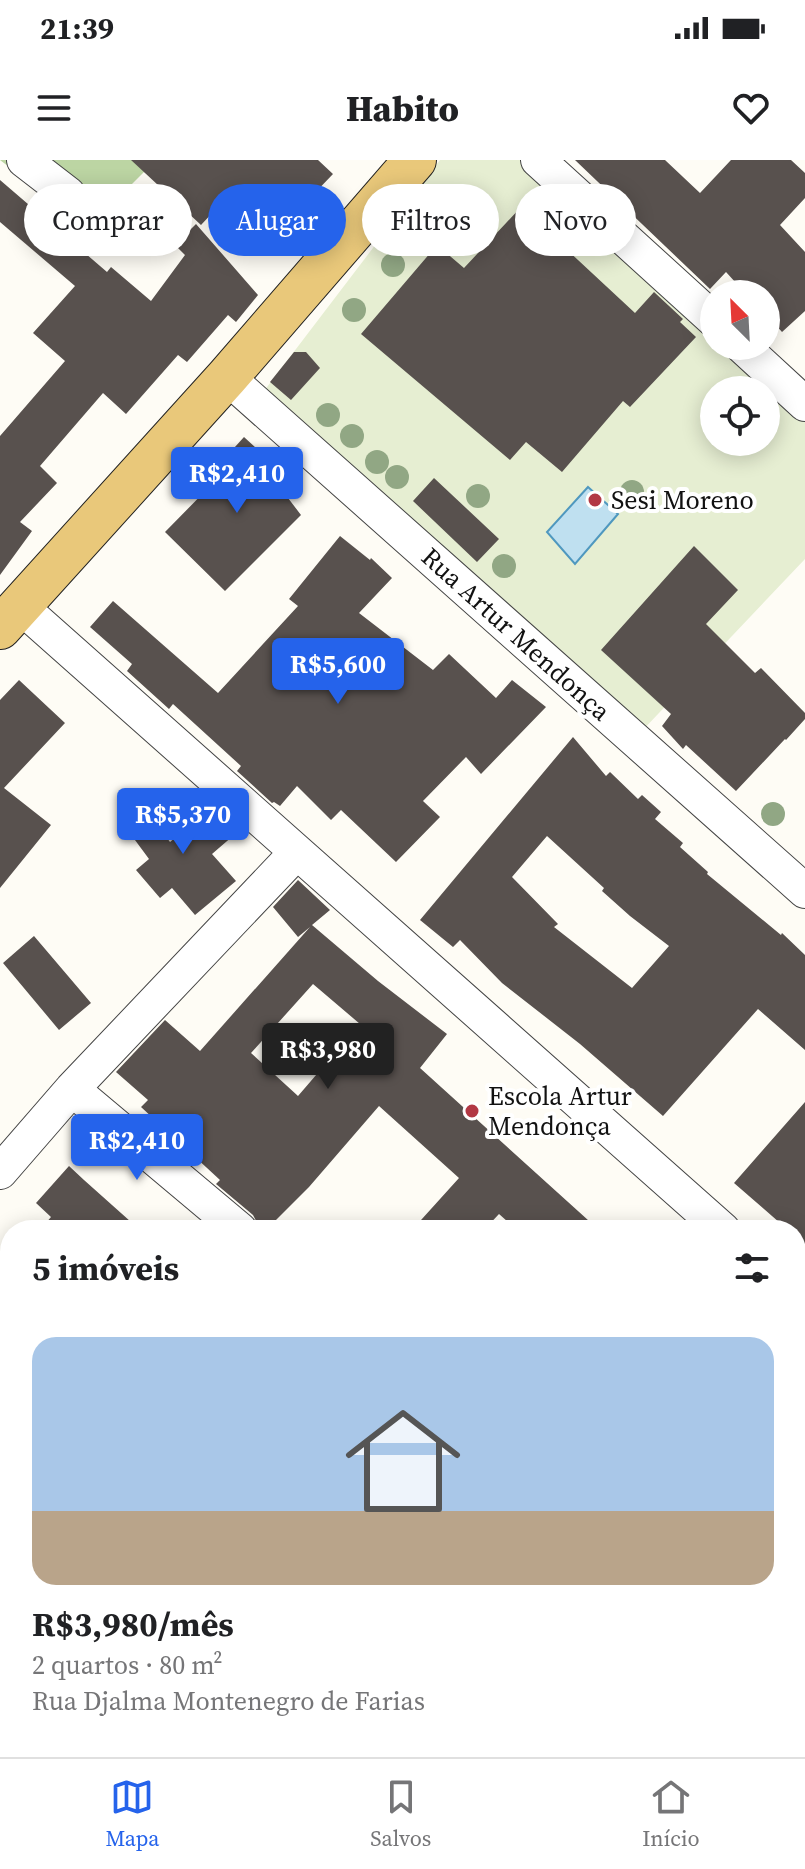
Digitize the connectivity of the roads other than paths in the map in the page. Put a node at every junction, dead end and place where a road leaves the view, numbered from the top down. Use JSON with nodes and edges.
{"nodes":[{"id":1,"x":24,"y":160,"type":"edge"},
{"id":2,"x":415,"y":160,"type":"edge"},
{"id":3,"x":538,"y":160,"type":"edge"},
{"id":4,"x":55,"y":184,"type":"edge"},
{"id":5,"x":700,"y":307,"type":"edge"},
{"id":6,"x":757,"y":360,"type":"edge"},
{"id":7,"x":227,"y":377,"type":"junction"},
{"id":8,"x":805,"y":404,"type":"edge"},
{"id":9,"x":10,"y":617,"type":"edge"},
{"id":10,"x":297,"y":852,"type":"junction"},
{"id":11,"x":805,"y":891,"type":"edge"},
{"id":12,"x":72,"y":1089,"type":"junction"},
{"id":13,"x":0,"y":1172,"type":"edge"},
{"id":14,"x":228,"y":1220,"type":"edge"},
{"id":15,"x":712,"y":1220,"type":"edge"}],
"edges":[{"from":1,"to":4,"type":"street"},
{"from":2,"to":7,"type":"main road"},
{"from":3,"to":5,"type":"street"},
{"from":6,"to":8,"type":"street"},
{"from":7,"to":9,"type":"main road"},
{"from":7,"to":11,"type":"street","name":"Rua Artur Mendonça"},
{"from":9,"to":10,"type":"street"},
{"from":10,"to":12,"type":"street"},
{"from":10,"to":15,"type":"street"},
{"from":12,"to":13,"type":"street"},
{"from":12,"to":14,"type":"street"}]}
